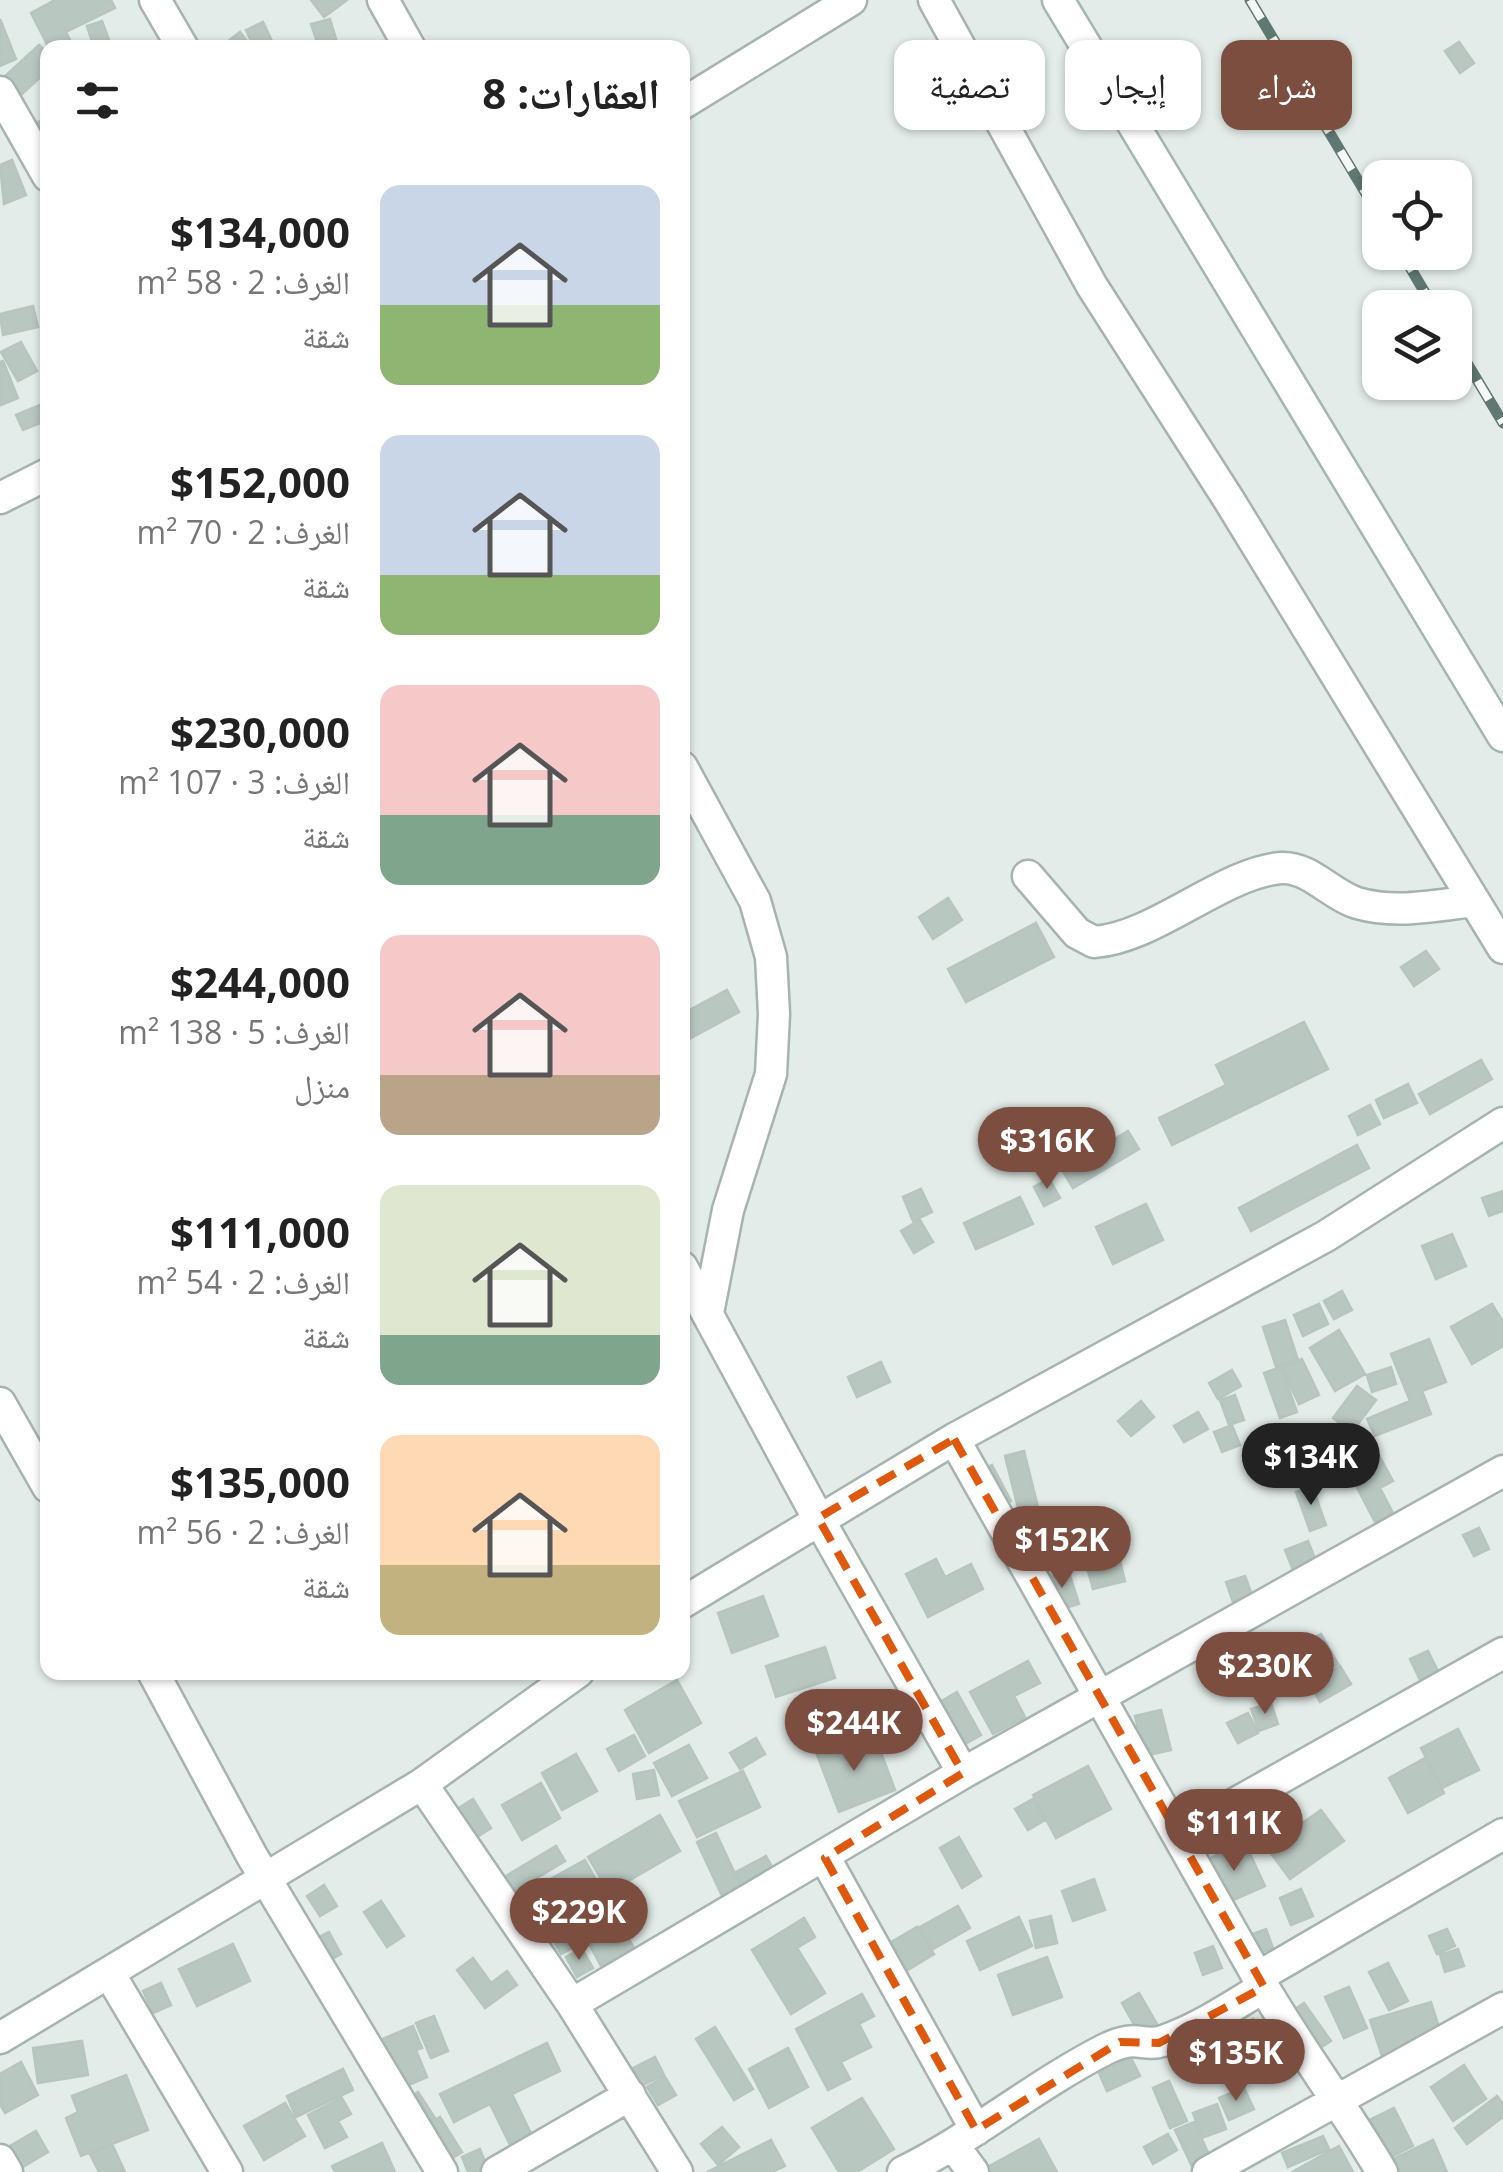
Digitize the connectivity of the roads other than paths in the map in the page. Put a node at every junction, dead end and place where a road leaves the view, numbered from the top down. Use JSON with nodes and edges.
{"nodes":[{"id":1,"x":156,"y":0,"type":"edge"},
{"id":2,"x":383,"y":0,"type":"edge"},
{"id":3,"x":851,"y":0,"type":"edge"},
{"id":4,"x":934,"y":0,"type":"edge"},
{"id":5,"x":1058,"y":0,"type":"edge"},
{"id":6,"x":178,"y":40,"type":"edge"},
{"id":7,"x":406,"y":40,"type":"edge"},
{"id":8,"x":0,"y":92,"type":"edge"},
{"id":9,"x":690,"y":99,"type":"edge"},
{"id":10,"x":10,"y":134,"type":"edge"},
{"id":11,"x":40,"y":167,"type":"edge"},
{"id":12,"x":40,"y":478,"type":"edge"},
{"id":13,"x":0,"y":498,"type":"edge"},
{"id":14,"x":1503,"y":736,"type":"edge"},
{"id":15,"x":690,"y":782,"type":"edge"},
{"id":16,"x":1028,"y":876,"type":"dead end"},
{"id":17,"x":1472,"y":902,"type":"junction"},
{"id":18,"x":1503,"y":948,"type":"edge"},
{"id":19,"x":1503,"y":1123,"type":"edge"},
{"id":20,"x":690,"y":1281,"type":"edge"},
{"id":21,"x":708,"y":1313,"type":"junction"},
{"id":22,"x":0,"y":1403,"type":"edge"},
{"id":23,"x":954,"y":1439,"type":"junction"},
{"id":24,"x":1503,"y":1471,"type":"edge"},
{"id":25,"x":40,"y":1473,"type":"edge"},
{"id":26,"x":818,"y":1518,"type":"junction"},
{"id":27,"x":690,"y":1599,"type":"edge"},
{"id":28,"x":1503,"y":1653,"type":"edge"},
{"id":29,"x":157,"y":1680,"type":"edge"},
{"id":30,"x":567,"y":1680,"type":"edge"},
{"id":31,"x":1102,"y":1695,"type":"junction"},
{"id":32,"x":964,"y":1772,"type":"junction"},
{"id":33,"x":422,"y":1784,"type":"junction"},
{"id":34,"x":1181,"y":1834,"type":"junction"},
{"id":35,"x":1503,"y":1834,"type":"edge"},
{"id":36,"x":825,"y":1858,"type":"junction"},
{"id":37,"x":267,"y":1880,"type":"junction"},
{"id":38,"x":108,"y":1973,"type":"junction"},
{"id":39,"x":1261,"y":1982,"type":"junction"},
{"id":40,"x":572,"y":2004,"type":"junction"},
{"id":41,"x":1503,"y":2008,"type":"edge"},
{"id":42,"x":0,"y":2038,"type":"edge"},
{"id":43,"x":630,"y":2095,"type":"junction"},
{"id":44,"x":1338,"y":2097,"type":"junction"},
{"id":45,"x":964,"y":2138,"type":"junction"},
{"id":46,"x":0,"y":2160,"type":"edge"},
{"id":47,"x":7,"y":2172,"type":"edge"},
{"id":48,"x":227,"y":2172,"type":"edge"},
{"id":49,"x":442,"y":2172,"type":"edge"},
{"id":50,"x":497,"y":2172,"type":"edge"},
{"id":51,"x":677,"y":2172,"type":"edge"},
{"id":52,"x":903,"y":2172,"type":"edge"},
{"id":53,"x":973,"y":2172,"type":"edge"},
{"id":54,"x":1208,"y":2172,"type":"edge"},
{"id":55,"x":1382,"y":2172,"type":"edge"}],
"edges":[{"from":1,"to":6,"type":"street"},
{"from":2,"to":7,"type":"street"},
{"from":3,"to":9,"type":"street"},
{"from":4,"to":17,"type":"street"},
{"from":5,"to":14,"type":"street"},
{"from":8,"to":10,"type":"street"},
{"from":10,"to":11,"type":"street"},
{"from":12,"to":13,"type":"street"},
{"from":15,"to":21,"type":"street"},
{"from":16,"to":17,"type":"street"},
{"from":17,"to":18,"type":"street"},
{"from":19,"to":23,"type":"street"},
{"from":20,"to":21,"type":"street"},
{"from":21,"to":26,"type":"street"},
{"from":22,"to":25,"type":"street"},
{"from":23,"to":26,"type":"street"},
{"from":23,"to":31,"type":"street"},
{"from":24,"to":31,"type":"street"},
{"from":26,"to":27,"type":"street"},
{"from":26,"to":32,"type":"street"},
{"from":28,"to":34,"type":"street"},
{"from":29,"to":37,"type":"street"},
{"from":30,"to":33,"type":"street"},
{"from":31,"to":32,"type":"street"},
{"from":31,"to":34,"type":"street"},
{"from":32,"to":36,"type":"street"},
{"from":33,"to":37,"type":"street"},
{"from":33,"to":40,"type":"street"},
{"from":34,"to":39,"type":"street"},
{"from":35,"to":39,"type":"street"},
{"from":36,"to":40,"type":"street"},
{"from":36,"to":45,"type":"street"},
{"from":37,"to":38,"type":"street"},
{"from":37,"to":49,"type":"street"},
{"from":38,"to":42,"type":"street"},
{"from":38,"to":48,"type":"street"},
{"from":39,"to":44,"type":"street"},
{"from":39,"to":45,"type":"street"},
{"from":40,"to":43,"type":"street"},
{"from":41,"to":44,"type":"street"},
{"from":43,"to":50,"type":"street"},
{"from":43,"to":51,"type":"street"},
{"from":44,"to":54,"type":"street"},
{"from":44,"to":55,"type":"street"},
{"from":45,"to":52,"type":"street"},
{"from":45,"to":53,"type":"street"},
{"from":46,"to":47,"type":"street"}]}
